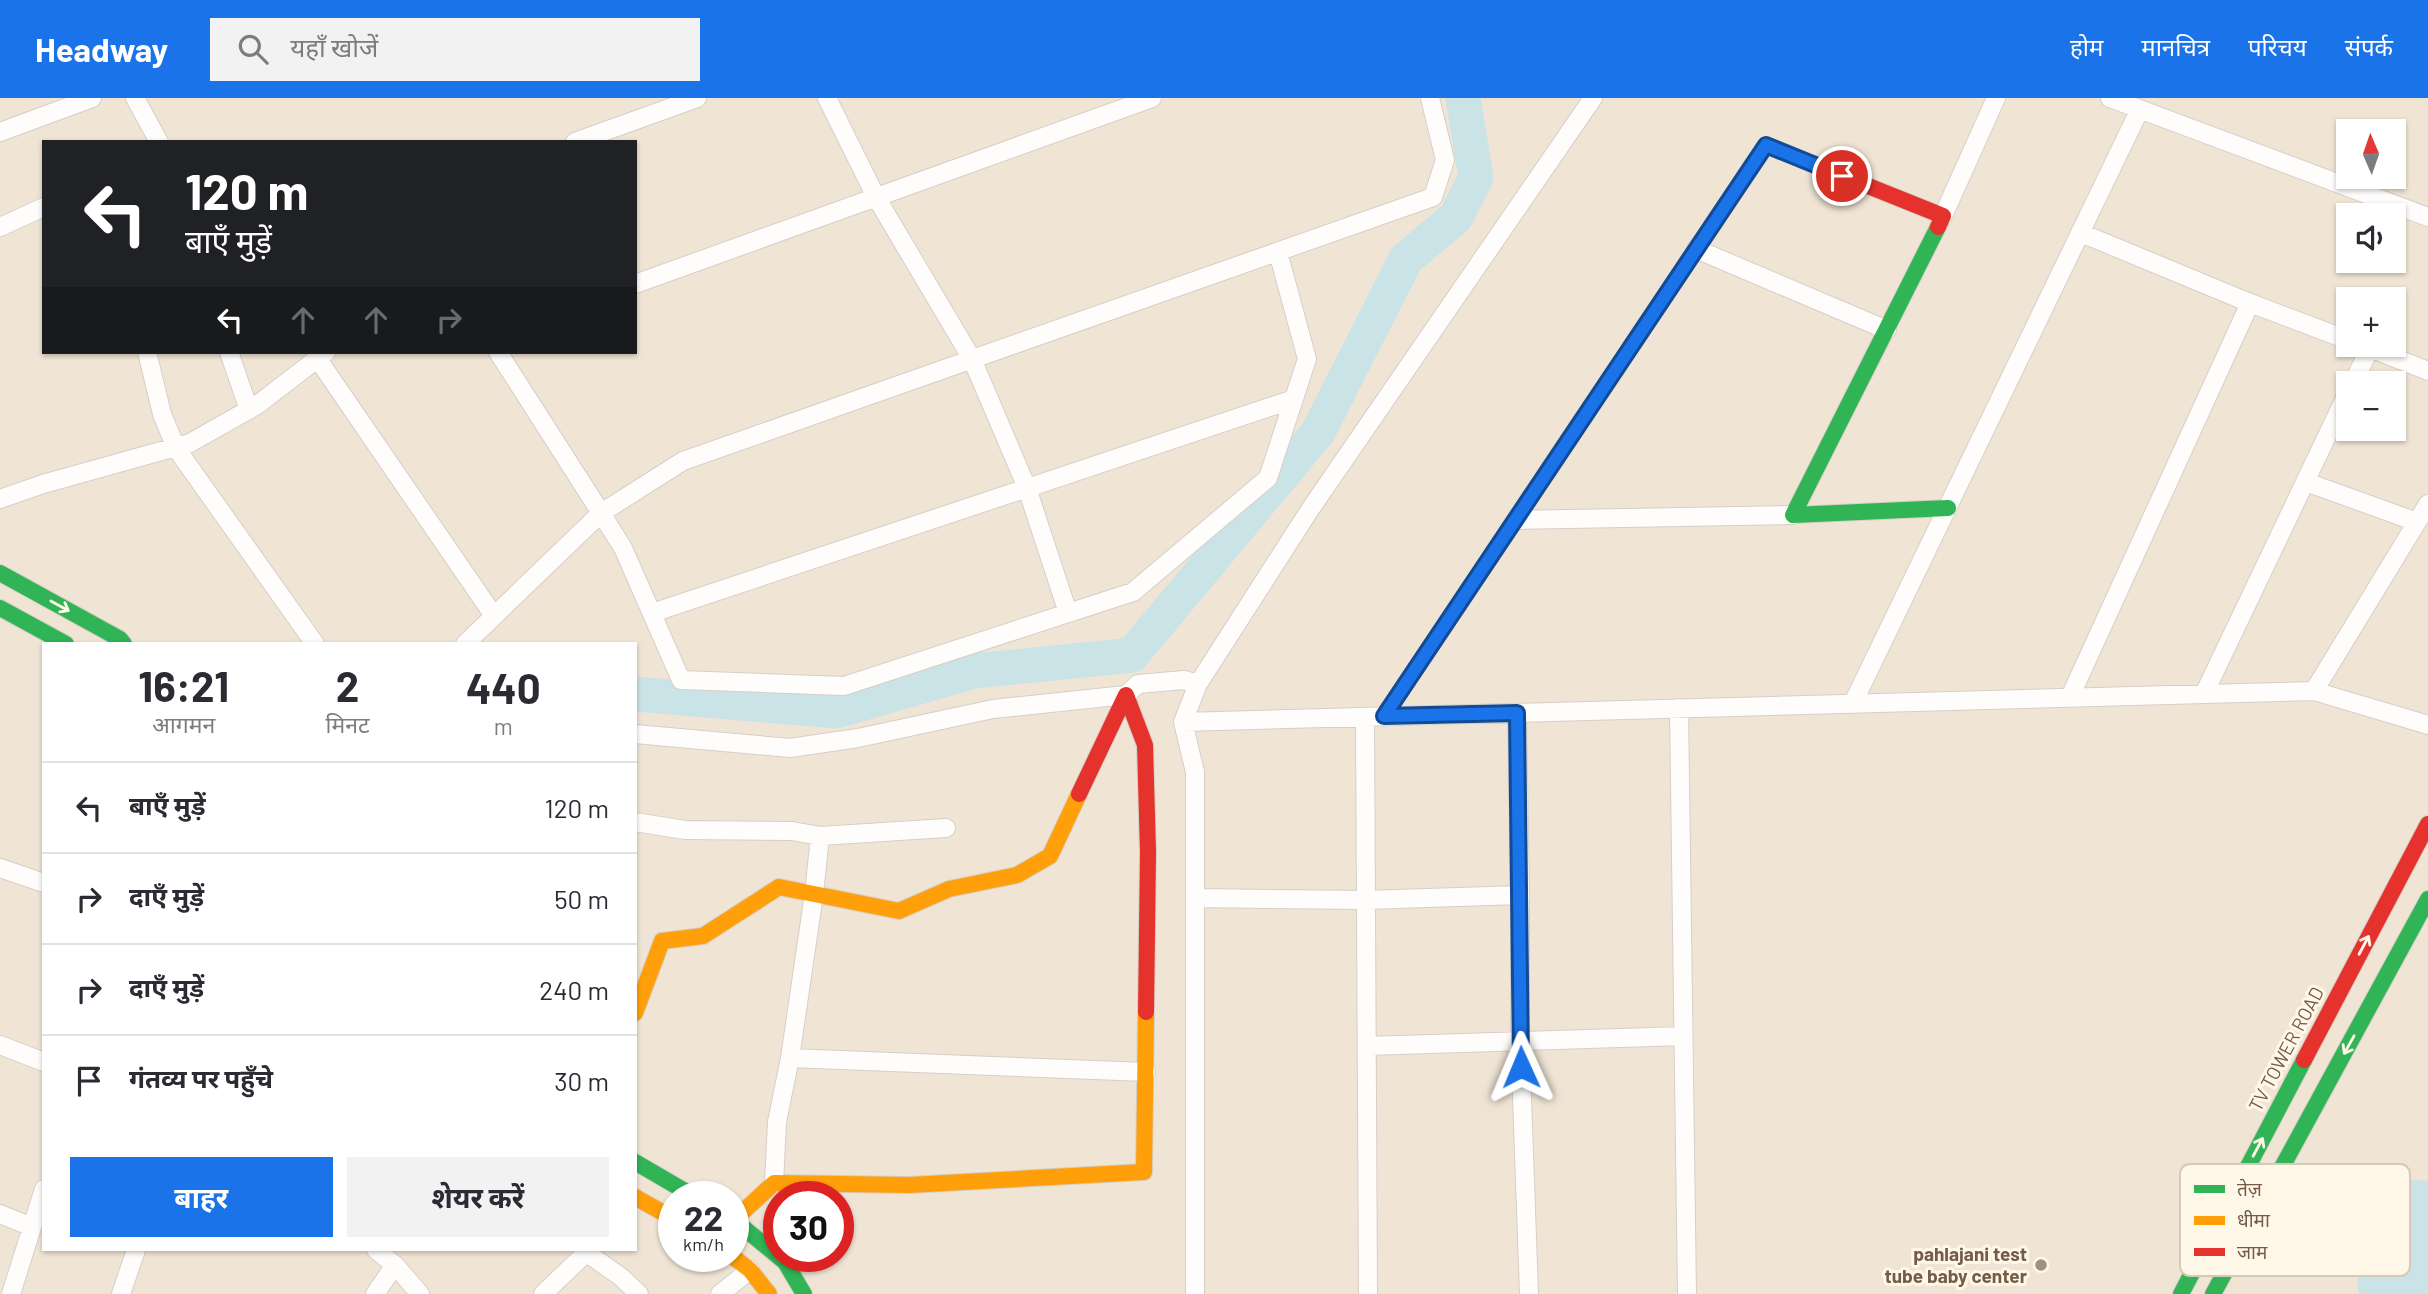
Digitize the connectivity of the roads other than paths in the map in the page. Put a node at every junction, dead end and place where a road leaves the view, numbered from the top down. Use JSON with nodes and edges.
{"nodes":[{"id":1,"x":92,"y":98,"type":"edge"},
{"id":2,"x":135,"y":98,"type":"edge"},
{"id":3,"x":697,"y":98,"type":"edge"},
{"id":4,"x":827,"y":98,"type":"edge"},
{"id":5,"x":1152,"y":98,"type":"edge"},
{"id":6,"x":1430,"y":98,"type":"edge"},
{"id":7,"x":1593,"y":98,"type":"edge"},
{"id":8,"x":1996,"y":98,"type":"edge"},
{"id":9,"x":2110,"y":98,"type":"edge"},
{"id":10,"x":2140,"y":110,"type":"junction"},
{"id":11,"x":0,"y":132,"type":"edge"},
{"id":12,"x":158,"y":140,"type":"edge"},
{"id":13,"x":581,"y":140,"type":"edge"},
{"id":14,"x":876,"y":197,"type":"junction"},
{"id":15,"x":42,"y":208,"type":"edge"},
{"id":16,"x":1943,"y":216,"type":"junction"},
{"id":17,"x":2428,"y":217,"type":"edge"},
{"id":18,"x":0,"y":227,"type":"edge"},
{"id":19,"x":2081,"y":233,"type":"junction"},
{"id":20,"x":1696,"y":249,"type":"junction"},
{"id":21,"x":1278,"y":252,"type":"junction"},
{"id":22,"x":637,"y":283,"type":"edge"},
{"id":23,"x":2250,"y":303,"type":"junction"},
{"id":24,"x":1886,"y":330,"type":"junction"},
{"id":25,"x":2336,"y":335,"type":"edge"},
{"id":26,"x":147,"y":354,"type":"edge"},
{"id":27,"x":230,"y":354,"type":"edge"},
{"id":28,"x":499,"y":354,"type":"edge"},
{"id":29,"x":322,"y":355,"type":"edge"},
{"id":30,"x":2393,"y":357,"type":"edge"},
{"id":31,"x":972,"y":359,"type":"junction"},
{"id":32,"x":2428,"y":371,"type":"edge"},
{"id":33,"x":1294,"y":399,"type":"junction"},
{"id":34,"x":249,"y":410,"type":"junction"},
{"id":35,"x":2336,"y":418,"type":"edge"},
{"id":36,"x":176,"y":448,"type":"junction"},
{"id":37,"x":2306,"y":482,"type":"junction"},
{"id":38,"x":1027,"y":488,"type":"junction"},
{"id":39,"x":0,"y":499,"type":"edge"},
{"id":40,"x":2428,"y":504,"type":"edge"},
{"id":41,"x":1948,"y":508,"type":"junction"},
{"id":42,"x":601,"y":513,"type":"junction"},
{"id":43,"x":1793,"y":515,"type":"junction"},
{"id":44,"x":1516,"y":520,"type":"junction"},
{"id":45,"x":2417,"y":522,"type":"junction"},
{"id":46,"x":0,"y":573,"type":"edge"},
{"id":47,"x":0,"y":608,"type":"edge"},
{"id":48,"x":652,"y":613,"type":"junction"},
{"id":49,"x":1068,"y":614,"type":"junction"},
{"id":50,"x":494,"y":616,"type":"junction"},
{"id":51,"x":62,"y":642,"type":"edge"},
{"id":52,"x":122,"y":642,"type":"edge"},
{"id":53,"x":314,"y":642,"type":"edge"},
{"id":54,"x":467,"y":642,"type":"edge"},
{"id":55,"x":1198,"y":684,"type":"junction"},
{"id":56,"x":2314,"y":691,"type":"junction"},
{"id":57,"x":2204,"y":694,"type":"junction"},
{"id":58,"x":1126,"y":695,"type":"junction"},
{"id":59,"x":2070,"y":697,"type":"junction"},
{"id":60,"x":1853,"y":703,"type":"junction"},
{"id":61,"x":1679,"y":708,"type":"junction"},
{"id":62,"x":1517,"y":713,"type":"junction"},
{"id":63,"x":1365,"y":716,"type":"junction"},
{"id":64,"x":1384,"y":716,"type":"junction"},
{"id":65,"x":1183,"y":722,"type":"junction"},
{"id":66,"x":2428,"y":725,"type":"edge"},
{"id":67,"x":637,"y":734,"type":"edge"},
{"id":68,"x":637,"y":822,"type":"edge"},
{"id":69,"x":2428,"y":824,"type":"edge"},
{"id":70,"x":946,"y":828,"type":"dead end"},
{"id":71,"x":820,"y":836,"type":"junction"},
{"id":72,"x":2423,"y":837,"type":"edge"},
{"id":73,"x":0,"y":868,"type":"edge"},
{"id":74,"x":42,"y":882,"type":"edge"},
{"id":75,"x":814,"y":894,"type":"junction"},
{"id":76,"x":1520,"y":895,"type":"junction"},
{"id":77,"x":1195,"y":898,"type":"junction"},
{"id":78,"x":2428,"y":899,"type":"edge"},
{"id":79,"x":1366,"y":901,"type":"junction"},
{"id":80,"x":637,"y":1008,"type":"edge"},
{"id":81,"x":1684,"y":1036,"type":"junction"},
{"id":82,"x":1520,"y":1041,"type":"junction"},
{"id":83,"x":0,"y":1045,"type":"edge"},
{"id":84,"x":1367,"y":1046,"type":"junction"},
{"id":85,"x":790,"y":1058,"type":"junction"},
{"id":86,"x":42,"y":1061,"type":"edge"},
{"id":87,"x":1146,"y":1072,"type":"junction"},
{"id":88,"x":637,"y":1163,"type":"edge"},
{"id":89,"x":2250,"y":1164,"type":"edge"},
{"id":90,"x":2284,"y":1164,"type":"edge"},
{"id":91,"x":668,"y":1181,"type":"edge"},
{"id":92,"x":774,"y":1181,"type":"edge"},
{"id":93,"x":854,"y":1184,"type":"edge"},
{"id":94,"x":763,"y":1193,"type":"edge"},
{"id":95,"x":42,"y":1195,"type":"edge"},
{"id":96,"x":637,"y":1198,"type":"edge"},
{"id":97,"x":749,"y":1206,"type":"edge"},
{"id":98,"x":658,"y":1210,"type":"edge"},
{"id":99,"x":0,"y":1214,"type":"edge"},
{"id":100,"x":32,"y":1227,"type":"junction"},
{"id":101,"x":749,"y":1232,"type":"edge"},
{"id":102,"x":136,"y":1251,"type":"edge"},
{"id":103,"x":377,"y":1251,"type":"edge"},
{"id":104,"x":588,"y":1251,"type":"edge"},
{"id":105,"x":395,"y":1265,"type":"junction"},
{"id":106,"x":750,"y":1270,"type":"joint"},
{"id":107,"x":2191,"y":1276,"type":"edge"},
{"id":108,"x":2223,"y":1276,"type":"edge"},
{"id":109,"x":11,"y":1294,"type":"edge"},
{"id":110,"x":121,"y":1294,"type":"edge"},
{"id":111,"x":375,"y":1294,"type":"edge"},
{"id":112,"x":420,"y":1294,"type":"edge"},
{"id":113,"x":543,"y":1294,"type":"edge"},
{"id":114,"x":639,"y":1294,"type":"edge"},
{"id":115,"x":720,"y":1294,"type":"edge"},
{"id":116,"x":769,"y":1294,"type":"edge"},
{"id":117,"x":804,"y":1294,"type":"edge"},
{"id":118,"x":1195,"y":1294,"type":"edge"},
{"id":119,"x":1368,"y":1294,"type":"edge"},
{"id":120,"x":1529,"y":1294,"type":"edge"},
{"id":121,"x":1687,"y":1294,"type":"edge"},
{"id":122,"x":2181,"y":1294,"type":"edge"},
{"id":123,"x":2213,"y":1294,"type":"edge"}],
"edges":[{"from":1,"to":11,"type":"street"},
{"from":2,"to":12,"type":"street"},
{"from":3,"to":13,"type":"street"},
{"from":4,"to":14,"type":"street"},
{"from":5,"to":14,"type":"street"},
{"from":6,"to":21,"type":"street"},
{"from":7,"to":55,"type":"street"},
{"from":8,"to":16,"type":"street"},
{"from":9,"to":10,"type":"street"},
{"from":10,"to":17,"type":"street"},
{"from":10,"to":19,"type":"street"},
{"from":14,"to":22,"type":"street"},
{"from":14,"to":31,"type":"street"},
{"from":15,"to":18,"type":"street"},
{"from":16,"to":20,"type":"street"},
{"from":16,"to":24,"type":"street"},
{"from":19,"to":23,"type":"street"},
{"from":19,"to":41,"type":"street"},
{"from":20,"to":24,"type":"street"},
{"from":20,"to":44,"type":"street"},
{"from":21,"to":31,"type":"street"},
{"from":21,"to":33,"type":"street"},
{"from":23,"to":25,"type":"street"},
{"from":23,"to":59,"type":"street"},
{"from":24,"to":43,"type":"street"},
{"from":26,"to":36,"type":"street"},
{"from":27,"to":34,"type":"street"},
{"from":28,"to":42,"type":"street"},
{"from":29,"to":34,"type":"street"},
{"from":29,"to":50,"type":"street"},
{"from":30,"to":32,"type":"street"},
{"from":31,"to":38,"type":"street"},
{"from":31,"to":42,"type":"street"},
{"from":33,"to":38,"type":"street"},
{"from":33,"to":49,"type":"street"},
{"from":34,"to":36,"type":"street"},
{"from":35,"to":37,"type":"street"},
{"from":36,"to":39,"type":"street"},
{"from":36,"to":53,"type":"street"},
{"from":37,"to":45,"type":"street"},
{"from":37,"to":57,"type":"street"},
{"from":38,"to":48,"type":"street"},
{"from":38,"to":49,"type":"street"},
{"from":40,"to":45,"type":"street"},
{"from":41,"to":43,"type":"street"},
{"from":41,"to":60,"type":"street"},
{"from":42,"to":48,"type":"street"},
{"from":42,"to":50,"type":"street"},
{"from":43,"to":44,"type":"street"},
{"from":44,"to":64,"type":"street"},
{"from":45,"to":56,"type":"street"},
{"from":46,"to":52,"type":"street","one_way":true},
{"from":47,"to":51,"type":"street"},
{"from":48,"to":49,"type":"street"},
{"from":50,"to":54,"type":"street"},
{"from":55,"to":58,"type":"street"},
{"from":55,"to":65,"type":"street"},
{"from":56,"to":57,"type":"street"},
{"from":56,"to":66,"type":"street"},
{"from":57,"to":59,"type":"street"},
{"from":58,"to":67,"type":"street"},
{"from":58,"to":75,"type":"street"},
{"from":58,"to":87,"type":"street"},
{"from":59,"to":60,"type":"street"},
{"from":60,"to":61,"type":"street"},
{"from":61,"to":62,"type":"street"},
{"from":61,"to":81,"type":"street"},
{"from":62,"to":64,"type":"street"},
{"from":62,"to":76,"type":"street"},
{"from":63,"to":64,"type":"street"},
{"from":63,"to":65,"type":"street"},
{"from":63,"to":79,"type":"street"},
{"from":65,"to":77,"type":"street"},
{"from":68,"to":71,"type":"street"},
{"from":69,"to":72,"type":"street","name":"TV TOWER ROAD"},
{"from":70,"to":71,"type":"street"},
{"from":71,"to":75,"type":"street"},
{"from":89,"to":72,"type":"street","name":"TV TOWER ROAD","one_way":true},
{"from":73,"to":74,"type":"street"},
{"from":75,"to":80,"type":"street"},
{"from":75,"to":85,"type":"street"},
{"from":76,"to":79,"type":"street"},
{"from":76,"to":82,"type":"street"},
{"from":77,"to":79,"type":"street"},
{"from":77,"to":118,"type":"street"},
{"from":78,"to":90,"type":"street","one_way":true},
{"from":79,"to":84,"type":"street"},
{"from":81,"to":82,"type":"street"},
{"from":81,"to":121,"type":"street"},
{"from":82,"to":84,"type":"street"},
{"from":82,"to":120,"type":"street"},
{"from":83,"to":86,"type":"street"},
{"from":84,"to":119,"type":"street"},
{"from":85,"to":87,"type":"street"},
{"from":85,"to":92,"type":"street"},
{"from":87,"to":93,"type":"street"},
{"from":88,"to":91,"type":"street"},
{"from":94,"to":97,"type":"street"},
{"from":95,"to":100,"type":"street"},
{"from":96,"to":98,"type":"street"},
{"from":99,"to":100,"type":"street"},
{"from":100,"to":109,"type":"street"},
{"from":101,"to":117,"type":"street"},
{"from":102,"to":110,"type":"street"},
{"from":103,"to":105,"type":"street"},
{"from":104,"to":113,"type":"street"},
{"from":104,"to":114,"type":"street"},
{"from":105,"to":111,"type":"street"},
{"from":105,"to":112,"type":"street"},
{"from":106,"to":115,"type":"street"},
{"from":106,"to":116,"type":"street"},
{"from":122,"to":107,"type":"street","name":"TV TOWER ROAD","one_way":true},
{"from":108,"to":123,"type":"street","one_way":true}]}
